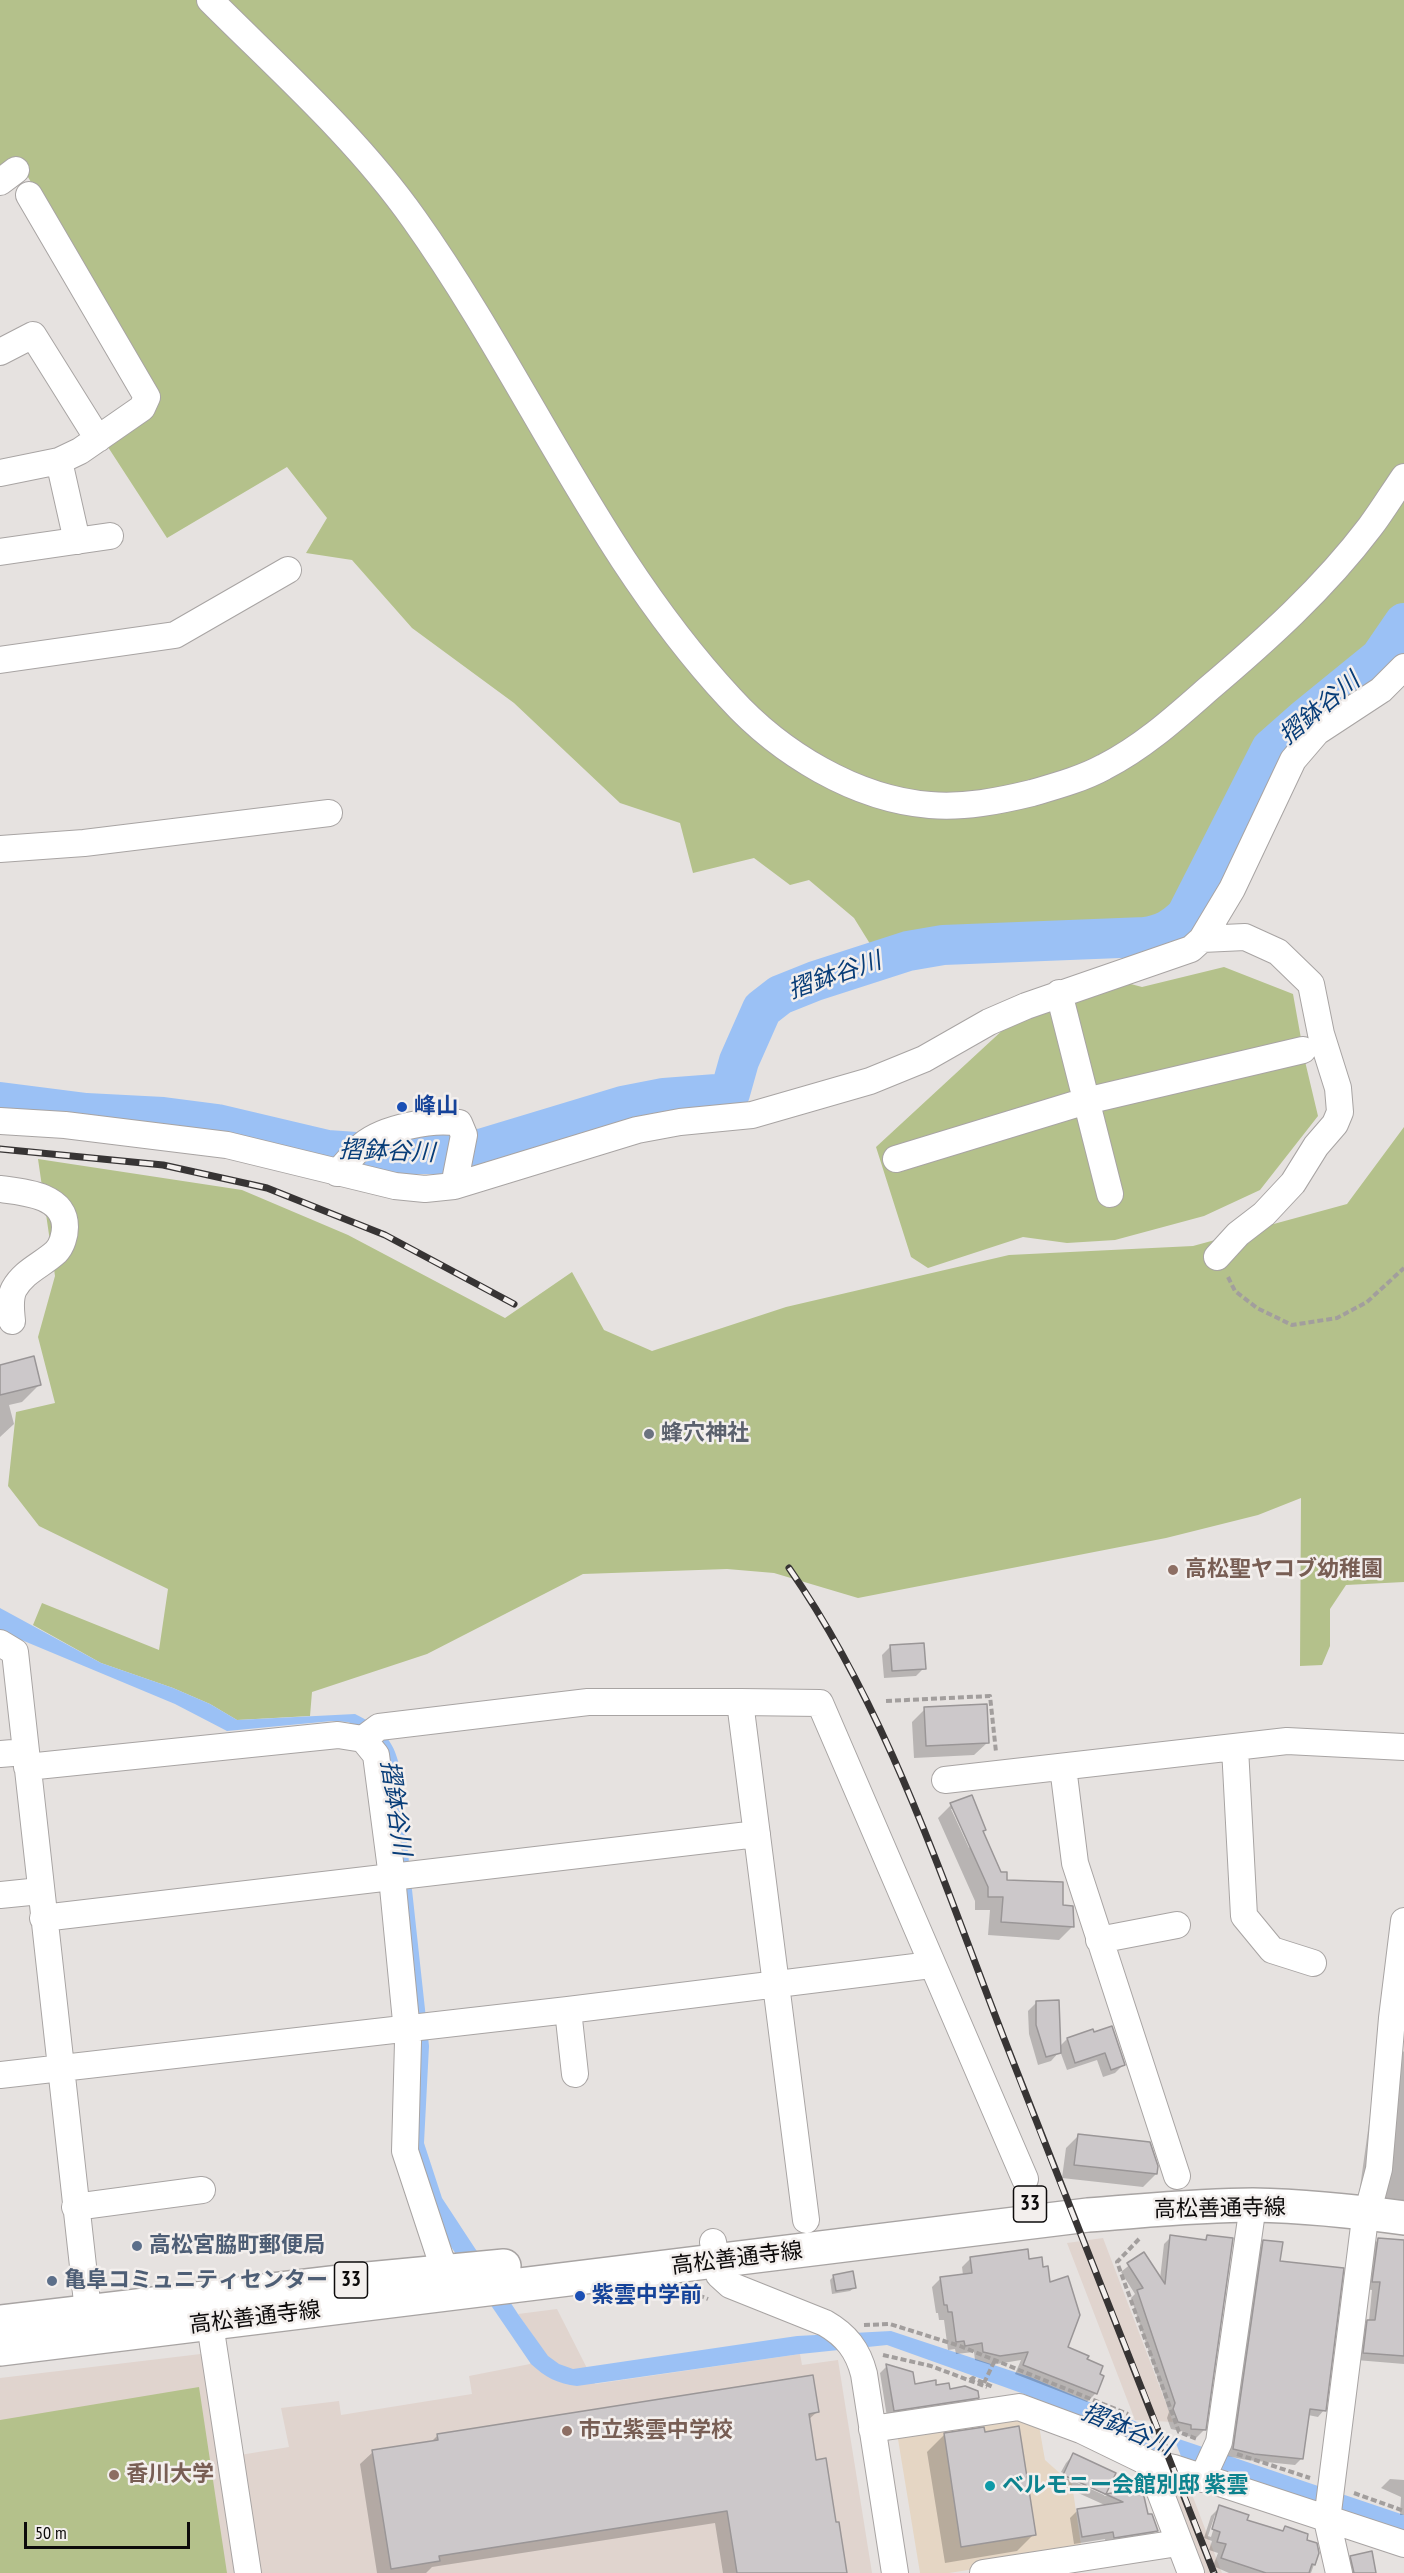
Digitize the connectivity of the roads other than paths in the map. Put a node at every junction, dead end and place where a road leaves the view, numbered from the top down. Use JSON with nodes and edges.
{"nodes":[{"id":1,"x":210,"y":0,"type":"edge"},
{"id":2,"x":29,"y":195,"type":"dead end"},
{"id":3,"x":0,"y":352,"type":"edge"},
{"id":4,"x":98,"y":439,"type":"junction"},
{"id":5,"x":59,"y":461,"type":"junction"},
{"id":6,"x":0,"y":473,"type":"edge"},
{"id":7,"x":1404,"y":477,"type":"edge"},
{"id":8,"x":110,"y":536,"type":"dead end"},
{"id":9,"x":77,"y":541,"type":"junction"},
{"id":10,"x":0,"y":552,"type":"edge"},
{"id":11,"x":288,"y":570,"type":"dead end"},
{"id":12,"x":0,"y":660,"type":"edge"},
{"id":13,"x":1404,"y":667,"type":"edge"},
{"id":14,"x":330,"y":813,"type":"dead end"},
{"id":15,"x":0,"y":849,"type":"edge"},
{"id":16,"x":1202,"y":939,"type":"junction"},
{"id":17,"x":1059,"y":993,"type":"junction"},
{"id":18,"x":1303,"y":1050,"type":"dead end"},
{"id":19,"x":1086,"y":1101,"type":"junction"},
{"id":20,"x":0,"y":1122,"type":"edge"},
{"id":21,"x":896,"y":1159,"type":"dead end"},
{"id":22,"x":337,"y":1173,"type":"junction"},
{"id":23,"x":454,"y":1186,"type":"junction"},
{"id":24,"x":0,"y":1189,"type":"edge"},
{"id":25,"x":1110,"y":1194,"type":"dead end"},
{"id":26,"x":1218,"y":1257,"type":"road end"},
{"id":27,"x":12,"y":1321,"type":"dead end"},
{"id":28,"x":0,"y":1643,"type":"edge"},
{"id":29,"x":740,"y":1702,"type":"junction"},
{"id":30,"x":369,"y":1734,"type":"junction"},
{"id":31,"x":1404,"y":1747,"type":"edge"},
{"id":32,"x":1235,"y":1748,"type":"junction"},
{"id":33,"x":0,"y":1754,"type":"edge"},
{"id":34,"x":26,"y":1760,"type":"junction"},
{"id":35,"x":1063,"y":1767,"type":"junction"},
{"id":36,"x":945,"y":1780,"type":"dead end"},
{"id":37,"x":757,"y":1834,"type":"junction"},
{"id":38,"x":399,"y":1876,"type":"junction"},
{"id":39,"x":40,"y":1891,"type":"junction"},
{"id":40,"x":0,"y":1895,"type":"edge"},
{"id":41,"x":43,"y":1918,"type":"junction"},
{"id":42,"x":1404,"y":1921,"type":"edge"},
{"id":43,"x":1177,"y":1925,"type":"dead end"},
{"id":44,"x":1099,"y":1940,"type":"junction"},
{"id":45,"x":1313,"y":1963,"type":"dead end"},
{"id":46,"x":931,"y":1965,"type":"junction"},
{"id":47,"x":776,"y":1984,"type":"junction"},
{"id":48,"x":568,"y":2010,"type":"junction"},
{"id":49,"x":416,"y":2028,"type":"junction"},
{"id":50,"x":60,"y":2070,"type":"junction"},
{"id":51,"x":575,"y":2074,"type":"dead end"},
{"id":52,"x":0,"y":2075,"type":"edge"},
{"id":53,"x":1177,"y":2176,"type":"dead end"},
{"id":54,"x":1025,"y":2179,"type":"dead end"},
{"id":55,"x":202,"y":2190,"type":"dead end"},
{"id":56,"x":1381,"y":2200,"type":"edge"},
{"id":57,"x":1253,"y":2205,"type":"junction"},
{"id":58,"x":75,"y":2207,"type":"junction"},
{"id":59,"x":1404,"y":2218,"type":"edge"},
{"id":60,"x":806,"y":2220,"type":"dead end"},
{"id":61,"x":715,"y":2251,"type":"junction"},
{"id":62,"x":447,"y":2272,"type":"junction"},
{"id":63,"x":88,"y":2311,"type":"junction"},
{"id":64,"x":0,"y":2322,"type":"edge"},
{"id":65,"x":210,"y":2324,"type":"junction"},
{"id":66,"x":0,"y":2349,"type":"edge"},
{"id":67,"x":872,"y":2429,"type":"junction"},
{"id":68,"x":1149,"y":2463,"type":"junction"},
{"id":69,"x":1207,"y":2466,"type":"junction"},
{"id":70,"x":1327,"y":2516,"type":"junction"},
{"id":71,"x":1178,"y":2543,"type":"junction"},
{"id":72,"x":1404,"y":2544,"type":"edge"},
{"id":73,"x":248,"y":2573,"type":"edge"},
{"id":74,"x":895,"y":2573,"type":"edge"},
{"id":75,"x":983,"y":2573,"type":"edge"},
{"id":76,"x":1191,"y":2573,"type":"edge"},
{"id":77,"x":1338,"y":2573,"type":"edge"}],
"edges":[{"from":1,"to":7,"type":"street"},
{"from":2,"to":4,"type":"street"},
{"from":3,"to":4,"type":"street"},
{"from":4,"to":5,"type":"street"},
{"from":5,"to":6,"type":"street"},
{"from":5,"to":9,"type":"street"},
{"from":8,"to":9,"type":"street"},
{"from":9,"to":10,"type":"street"},
{"from":11,"to":12,"type":"street"},
{"from":13,"to":16,"type":"street"},
{"from":14,"to":15,"type":"street"},
{"from":16,"to":17,"type":"street"},
{"from":16,"to":26,"type":"street"},
{"from":17,"to":19,"type":"street"},
{"from":17,"to":23,"type":"street"},
{"from":18,"to":19,"type":"street"},
{"from":19,"to":21,"type":"street"},
{"from":19,"to":25,"type":"street"},
{"from":20,"to":22,"type":"street"},
{"from":22,"to":23,"type":"street"},
{"from":22,"to":23,"type":"street"},
{"from":24,"to":27,"type":"street"},
{"from":28,"to":34,"type":"street"},
{"from":29,"to":30,"type":"street"},
{"from":29,"to":37,"type":"street"},
{"from":29,"to":46,"type":"street"},
{"from":30,"to":34,"type":"street"},
{"from":30,"to":38,"type":"street"},
{"from":31,"to":32,"type":"street"},
{"from":32,"to":35,"type":"street"},
{"from":32,"to":45,"type":"street"},
{"from":33,"to":34,"type":"street"},
{"from":34,"to":39,"type":"street"},
{"from":35,"to":36,"type":"street"},
{"from":35,"to":44,"type":"street"},
{"from":37,"to":38,"type":"street"},
{"from":37,"to":47,"type":"street"},
{"from":38,"to":41,"type":"street"},
{"from":38,"to":49,"type":"street"},
{"from":39,"to":40,"type":"street"},
{"from":39,"to":41,"type":"street"},
{"from":41,"to":50,"type":"street"},
{"from":42,"to":56,"type":"street"},
{"from":43,"to":44,"type":"street"},
{"from":44,"to":53,"type":"street"},
{"from":46,"to":47,"type":"street"},
{"from":46,"to":54,"type":"street"},
{"from":47,"to":48,"type":"street"},
{"from":47,"to":60,"type":"street"},
{"from":48,"to":49,"type":"street"},
{"from":48,"to":51,"type":"street"},
{"from":49,"to":50,"type":"street"},
{"from":49,"to":62,"type":"street"},
{"from":50,"to":52,"type":"street"},
{"from":50,"to":58,"type":"street"},
{"from":55,"to":58,"type":"street"},
{"from":56,"to":57,"type":"main road","name":"高松善通寺線","number":"33"},
{"from":56,"to":59,"type":"main road","name":"高松善通寺線","number":"33"},
{"from":56,"to":61,"type":"main road","name":"高松善通寺線","number":"33"},
{"from":56,"to":70,"type":"street"},
{"from":57,"to":61,"type":"main road","name":"高松善通寺線","number":"33"},
{"from":57,"to":69,"type":"street"},
{"from":58,"to":63,"type":"street"},
{"from":61,"to":62,"type":"main road","name":"高松善通寺線","number":"33"},
{"from":61,"to":65,"type":"main road","name":"高松善通寺線","number":"33"},
{"from":61,"to":67,"type":"street"},
{"from":62,"to":63,"type":"main road","name":"高松善通寺線","number":"33"},
{"from":63,"to":64,"type":"main road","name":"高松善通寺線","number":"33"},
{"from":65,"to":66,"type":"main road","name":"高松善通寺線","number":"33"},
{"from":65,"to":73,"type":"street"},
{"from":67,"to":68,"type":"street"},
{"from":67,"to":74,"type":"street"},
{"from":68,"to":69,"type":"street"},
{"from":68,"to":71,"type":"street"},
{"from":69,"to":70,"type":"street"},
{"from":70,"to":72,"type":"street"},
{"from":70,"to":77,"type":"street"},
{"from":71,"to":75,"type":"street"},
{"from":71,"to":76,"type":"street"}]}
